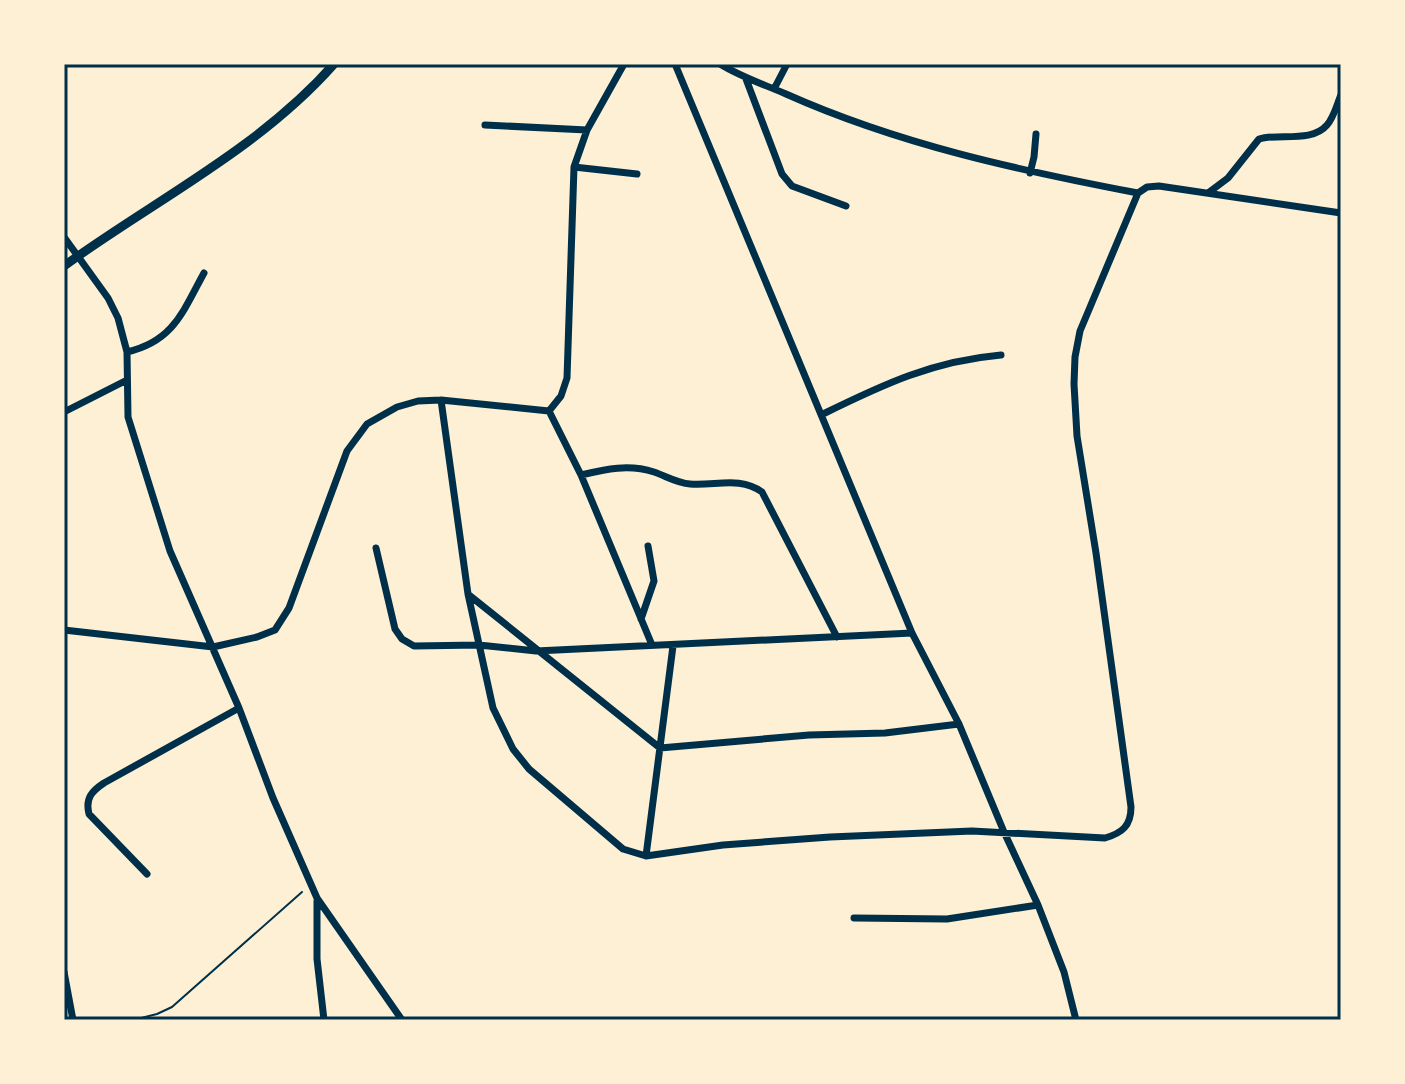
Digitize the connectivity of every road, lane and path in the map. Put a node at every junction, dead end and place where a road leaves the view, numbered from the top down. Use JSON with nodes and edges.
{"nodes":[{"id":1,"x":334,"y":64,"type":"edge"},
{"id":2,"x":624,"y":64,"type":"edge"},
{"id":3,"x":675,"y":64,"type":"edge"},
{"id":4,"x":720,"y":64,"type":"edge"},
{"id":5,"x":787,"y":64,"type":"edge"},
{"id":6,"x":746,"y":79,"type":"junction"},
{"id":7,"x":774,"y":89,"type":"junction"},
{"id":8,"x":1341,"y":95,"type":"edge"},
{"id":9,"x":485,"y":125,"type":"dead end"},
{"id":10,"x":587,"y":130,"type":"junction"},
{"id":11,"x":1036,"y":134,"type":"dead end"},
{"id":12,"x":574,"y":167,"type":"junction"},
{"id":13,"x":1030,"y":173,"type":"junction"},
{"id":14,"x":637,"y":174,"type":"dead end"},
{"id":15,"x":1138,"y":193,"type":"junction"},
{"id":16,"x":1208,"y":193,"type":"junction"},
{"id":17,"x":846,"y":206,"type":"dead end"},
{"id":18,"x":1341,"y":213,"type":"edge"},
{"id":19,"x":64,"y":237,"type":"edge"},
{"id":20,"x":78,"y":255,"type":"junction"},
{"id":21,"x":64,"y":266,"type":"edge"},
{"id":22,"x":204,"y":273,"type":"dead end"},
{"id":23,"x":127,"y":352,"type":"junction"},
{"id":24,"x":1001,"y":355,"type":"dead end"},
{"id":25,"x":127,"y":380,"type":"junction"},
{"id":26,"x":441,"y":400,"type":"junction"},
{"id":27,"x":549,"y":411,"type":"junction"},
{"id":28,"x":64,"y":412,"type":"edge"},
{"id":29,"x":823,"y":414,"type":"junction"},
{"id":30,"x":581,"y":475,"type":"junction"},
{"id":31,"x":648,"y":546,"type":"dead end"},
{"id":32,"x":376,"y":548,"type":"dead end"},
{"id":33,"x":468,"y":594,"type":"junction"},
{"id":34,"x":641,"y":619,"type":"junction"},
{"id":35,"x":64,"y":630,"type":"edge"},
{"id":36,"x":912,"y":633,"type":"junction"},
{"id":37,"x":837,"y":637,"type":"junction"},
{"id":38,"x":479,"y":645,"type":"junction"},
{"id":39,"x":652,"y":645,"type":"junction"},
{"id":40,"x":673,"y":646,"type":"junction"},
{"id":41,"x":213,"y":647,"type":"junction"},
{"id":42,"x":536,"y":651,"type":"junction"},
{"id":43,"x":239,"y":708,"type":"junction"},
{"id":44,"x":959,"y":724,"type":"junction"},
{"id":45,"x":660,"y":748,"type":"junction"},
{"id":46,"x":1004,"y":832,"type":"junction"},
{"id":47,"x":646,"y":856,"type":"junction"},
{"id":48,"x":147,"y":874,"type":"dead end"},
{"id":49,"x":312,"y":884,"type":"junction"},
{"id":50,"x":317,"y":898,"type":"junction"},
{"id":51,"x":1038,"y":905,"type":"junction"},
{"id":52,"x":854,"y":918,"type":"dead end"},
{"id":53,"x":64,"y":972,"type":"edge"},
{"id":54,"x":73,"y":1020,"type":"edge"},
{"id":55,"x":133,"y":1020,"type":"edge"},
{"id":56,"x":324,"y":1020,"type":"edge"},
{"id":57,"x":402,"y":1020,"type":"edge"},
{"id":58,"x":1076,"y":1020,"type":"edge"}],
"edges":[{"from":1,"to":20,"type":"street"},
{"from":2,"to":10,"type":"street"},
{"from":3,"to":29,"type":"street"},
{"from":4,"to":6,"type":"street"},
{"from":5,"to":7,"type":"street"},
{"from":6,"to":7,"type":"street"},
{"from":6,"to":17,"type":"street"},
{"from":7,"to":13,"type":"street"},
{"from":8,"to":16,"type":"street"},
{"from":9,"to":10,"type":"street"},
{"from":10,"to":12,"type":"street"},
{"from":11,"to":13,"type":"street"},
{"from":12,"to":14,"type":"street"},
{"from":12,"to":27,"type":"street"},
{"from":13,"to":15,"type":"street"},
{"from":15,"to":16,"type":"street"},
{"from":15,"to":46,"type":"street"},
{"from":16,"to":18,"type":"street"},
{"from":19,"to":20,"type":"street"},
{"from":20,"to":21,"type":"street"},
{"from":20,"to":23,"type":"street"},
{"from":22,"to":23,"type":"street"},
{"from":23,"to":25,"type":"street"},
{"from":24,"to":29,"type":"street"},
{"from":25,"to":28,"type":"street"},
{"from":25,"to":41,"type":"street"},
{"from":26,"to":27,"type":"street"},
{"from":26,"to":33,"type":"street"},
{"from":26,"to":41,"type":"street"},
{"from":27,"to":30,"type":"street"},
{"from":29,"to":36,"type":"street"},
{"from":30,"to":34,"type":"street"},
{"from":30,"to":37,"type":"street"},
{"from":31,"to":34,"type":"street"},
{"from":32,"to":38,"type":"street"},
{"from":33,"to":38,"type":"street"},
{"from":33,"to":42,"type":"street"},
{"from":34,"to":39,"type":"street"},
{"from":35,"to":41,"type":"street"},
{"from":36,"to":37,"type":"street"},
{"from":36,"to":44,"type":"street"},
{"from":37,"to":40,"type":"street"},
{"from":38,"to":42,"type":"street"},
{"from":38,"to":47,"type":"street"},
{"from":39,"to":40,"type":"street"},
{"from":39,"to":42,"type":"street"},
{"from":40,"to":45,"type":"street"},
{"from":41,"to":43,"type":"street"},
{"from":42,"to":45,"type":"street"},
{"from":43,"to":48,"type":"street"},
{"from":43,"to":49,"type":"street"},
{"from":44,"to":45,"type":"street"},
{"from":44,"to":46,"type":"street"},
{"from":45,"to":47,"type":"street"},
{"from":46,"to":47,"type":"street"},
{"from":46,"to":51,"type":"street"},
{"from":49,"to":50,"type":"street"},
{"from":49,"to":55,"type":"path"},
{"from":50,"to":56,"type":"street"},
{"from":50,"to":57,"type":"street"},
{"from":51,"to":52,"type":"street"},
{"from":51,"to":58,"type":"street"},
{"from":53,"to":54,"type":"street"}]}
